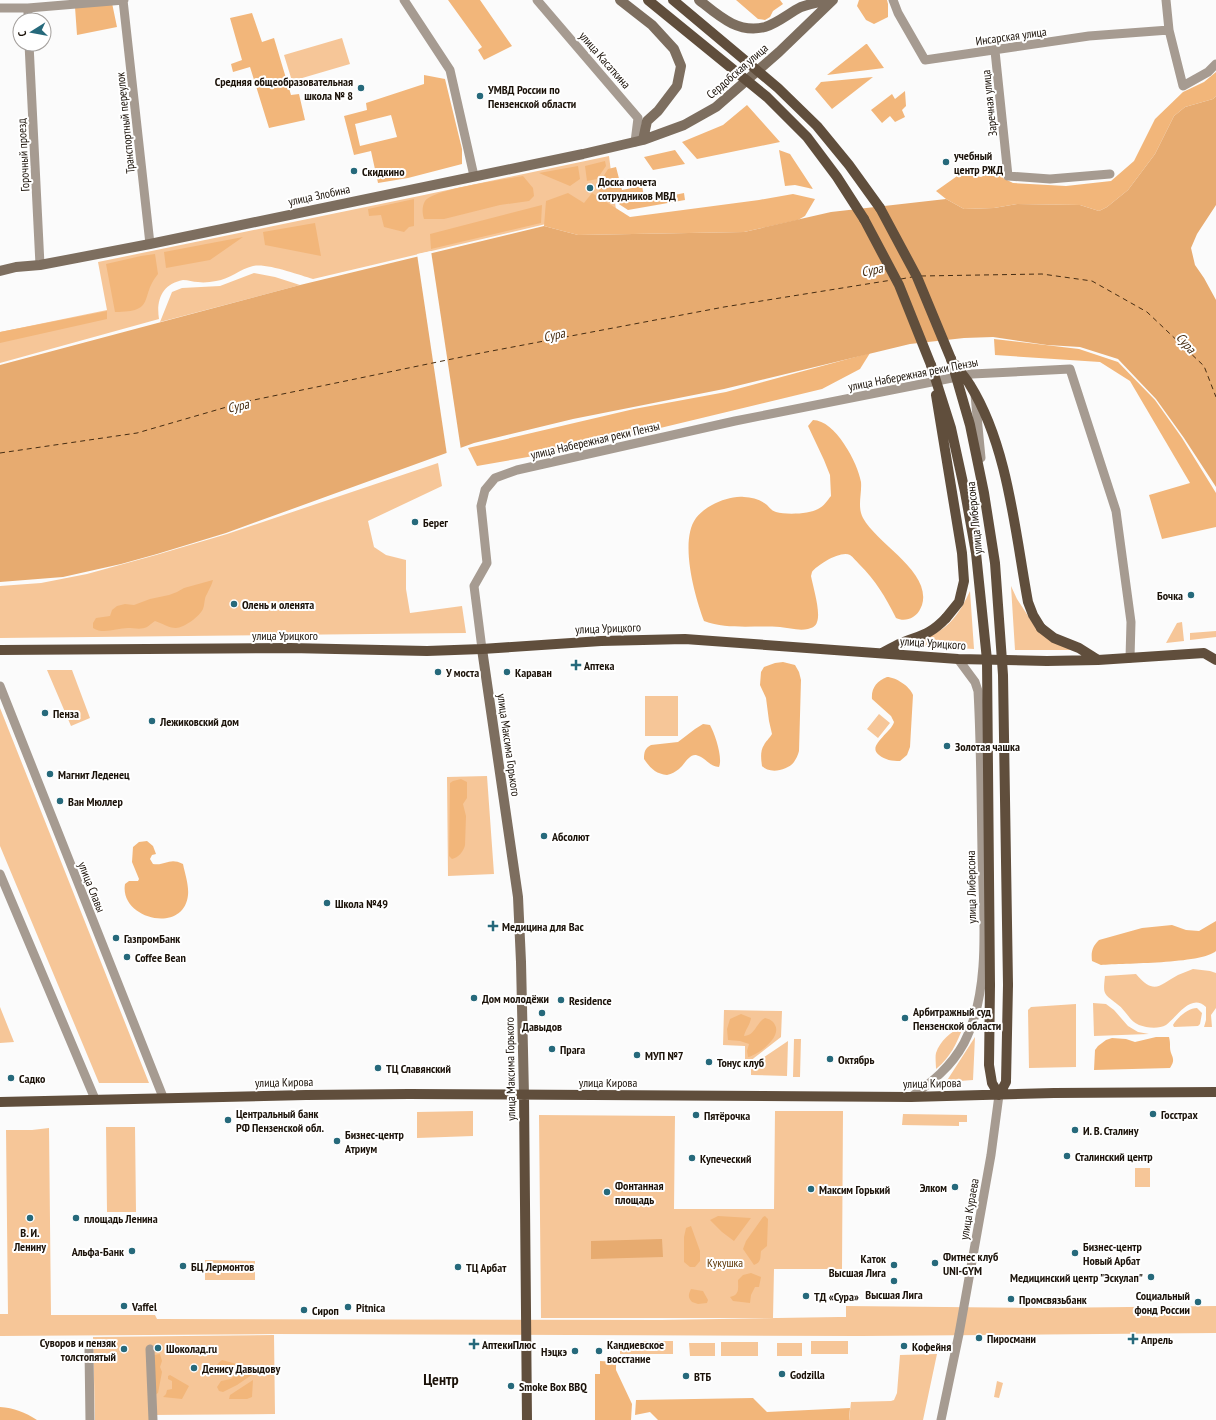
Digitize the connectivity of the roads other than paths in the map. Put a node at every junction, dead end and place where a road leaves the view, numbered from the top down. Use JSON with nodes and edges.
{"nodes":[{"id":1,"x":123,"y":0,"type":"edge"},
{"id":2,"x":404,"y":0,"type":"edge"},
{"id":3,"x":537,"y":0,"type":"edge"},
{"id":4,"x":620,"y":0,"type":"edge"},
{"id":5,"x":648,"y":0,"type":"edge"},
{"id":6,"x":673,"y":0,"type":"edge"},
{"id":7,"x":699,"y":0,"type":"edge"},
{"id":8,"x":828,"y":0,"type":"edge"},
{"id":9,"x":833,"y":0,"type":"edge"},
{"id":10,"x":892,"y":0,"type":"edge"},
{"id":11,"x":1166,"y":0,"type":"edge"},
{"id":12,"x":0,"y":8,"type":"edge"},
{"id":13,"x":28,"y":8,"type":"junction"},
{"id":14,"x":28,"y":12,"type":"edge"},
{"id":15,"x":1170,"y":30,"type":"junction"},
{"id":16,"x":996,"y":51,"type":"junction"},
{"id":17,"x":30,"y":52,"type":"edge"},
{"id":18,"x":1216,"y":64,"type":"edge"},
{"id":19,"x":639,"y":141,"type":"junction"},
{"id":20,"x":1110,"y":174,"type":"dead end"},
{"id":21,"x":474,"y":176,"type":"junction"},
{"id":22,"x":150,"y":244,"type":"junction"},
{"id":23,"x":40,"y":265,"type":"junction"},
{"id":24,"x":0,"y":271,"type":"edge"},
{"id":25,"x":951,"y":359,"type":"junction"},
{"id":26,"x":931,"y":365,"type":"junction"},
{"id":27,"x":972,"y":374,"type":"junction"},
{"id":28,"x":482,"y":649,"type":"junction"},
{"id":29,"x":0,"y":650,"type":"edge"},
{"id":30,"x":1216,"y":652,"type":"edge"},
{"id":31,"x":882,"y":653,"type":"junction"},
{"id":32,"x":1204,"y":653,"type":"junction"},
{"id":33,"x":1130,"y":658,"type":"junction"},
{"id":34,"x":958,"y":659,"type":"junction"},
{"id":35,"x":1000,"y":660,"type":"junction"},
{"id":36,"x":1098,"y":660,"type":"junction"},
{"id":37,"x":1216,"y":660,"type":"edge"},
{"id":38,"x":0,"y":686,"type":"edge"},
{"id":39,"x":0,"y":874,"type":"edge"},
{"id":40,"x":1216,"y":1092,"type":"edge"},
{"id":41,"x":524,"y":1095,"type":"junction"},
{"id":42,"x":999,"y":1095,"type":"junction"},
{"id":43,"x":163,"y":1097,"type":"junction"},
{"id":44,"x":912,"y":1097,"type":"junction"},
{"id":45,"x":95,"y":1099,"type":"junction"},
{"id":46,"x":0,"y":1102,"type":"edge"},
{"id":47,"x":150,"y":1349,"type":"dead end"},
{"id":48,"x":89,"y":1350,"type":"dead end"},
{"id":49,"x":90,"y":1420,"type":"edge"},
{"id":50,"x":154,"y":1420,"type":"edge"},
{"id":51,"x":527,"y":1420,"type":"edge"},
{"id":52,"x":941,"y":1420,"type":"edge"}],
"edges":[{"from":1,"to":13,"type":"street"},
{"from":1,"to":22,"type":"street","name":"Транспортный переулок"},
{"from":2,"to":21,"type":"street"},
{"from":3,"to":19,"type":"street","name":"улица Касаткина"},
{"from":4,"to":19,"type":"main road"},
{"from":5,"to":26,"type":"main road","bridge":true},
{"from":6,"to":25,"type":"main road","bridge":true},
{"from":7,"to":8,"type":"main road"},
{"from":9,"to":19,"type":"main road","name":"Сердобская улица"},
{"from":10,"to":16,"type":"street","name":"Инсарская улица"},
{"from":11,"to":15,"type":"street"},
{"from":12,"to":13,"type":"street"},
{"from":13,"to":14,"type":"street"},
{"from":15,"to":16,"type":"street","name":"Инсарская улица"},
{"from":15,"to":18,"type":"street"},
{"from":16,"to":20,"type":"street","name":"Заречная улица"},
{"from":17,"to":23,"type":"street","name":"Горочный проезд"},
{"from":19,"to":21,"type":"main road","name":"улица Злобина"},
{"from":21,"to":22,"type":"main road","name":"улица Злобина"},
{"from":22,"to":23,"type":"main road","name":"улица Злобина"},
{"from":23,"to":24,"type":"main road","name":"улица Злобина"},
{"from":25,"to":36,"type":"main road","bridge":true},
{"from":25,"to":42,"type":"main road","bridge":true},
{"from":26,"to":31,"type":"main road","bridge":true},
{"from":26,"to":42,"type":"main road","bridge":true},
{"from":27,"to":28,"type":"street","name":"улица Набережная реки Пензы"},
{"from":27,"to":33,"type":"street","name":"улица Набережная реки Пензы"},
{"from":27,"to":35,"type":"street","name":"улица Либерсона"},
{"from":28,"to":29,"type":"main road","name":"улица Урицкого"},
{"from":28,"to":31,"type":"main road","name":"улица Урицкого"},
{"from":28,"to":41,"type":"main road","name":"улица Максима Горького"},
{"from":30,"to":32,"type":"main road","name":"улица Урицкого"},
{"from":31,"to":34,"type":"main road","name":"улица Урицкого"},
{"from":32,"to":33,"type":"main road","name":"улица Урицкого"},
{"from":32,"to":37,"type":"main road"},
{"from":33,"to":36,"type":"main road","name":"улица Урицкого"},
{"from":34,"to":35,"type":"main road","name":"улица Урицкого"},
{"from":34,"to":44,"type":"street","name":"улица Либерсона"},
{"from":35,"to":36,"type":"main road","name":"улица Урицкого"},
{"from":38,"to":43,"type":"street","name":"улица Славы"},
{"from":39,"to":45,"type":"street"},
{"from":40,"to":42,"type":"main road","name":"улица Кирова"},
{"from":41,"to":43,"type":"main road","name":"улица Кирова"},
{"from":41,"to":44,"type":"main road","name":"улица Кирова"},
{"from":41,"to":51,"type":"main road","name":"улица Максима Горького"},
{"from":42,"to":44,"type":"main road","name":"улица Кирова"},
{"from":42,"to":52,"type":"street","name":"улица Кураева"},
{"from":43,"to":45,"type":"main road","name":"улица Кирова"},
{"from":45,"to":46,"type":"main road","name":"улица Кирова"},
{"from":47,"to":50,"type":"street"},
{"from":48,"to":49,"type":"street"}]}
